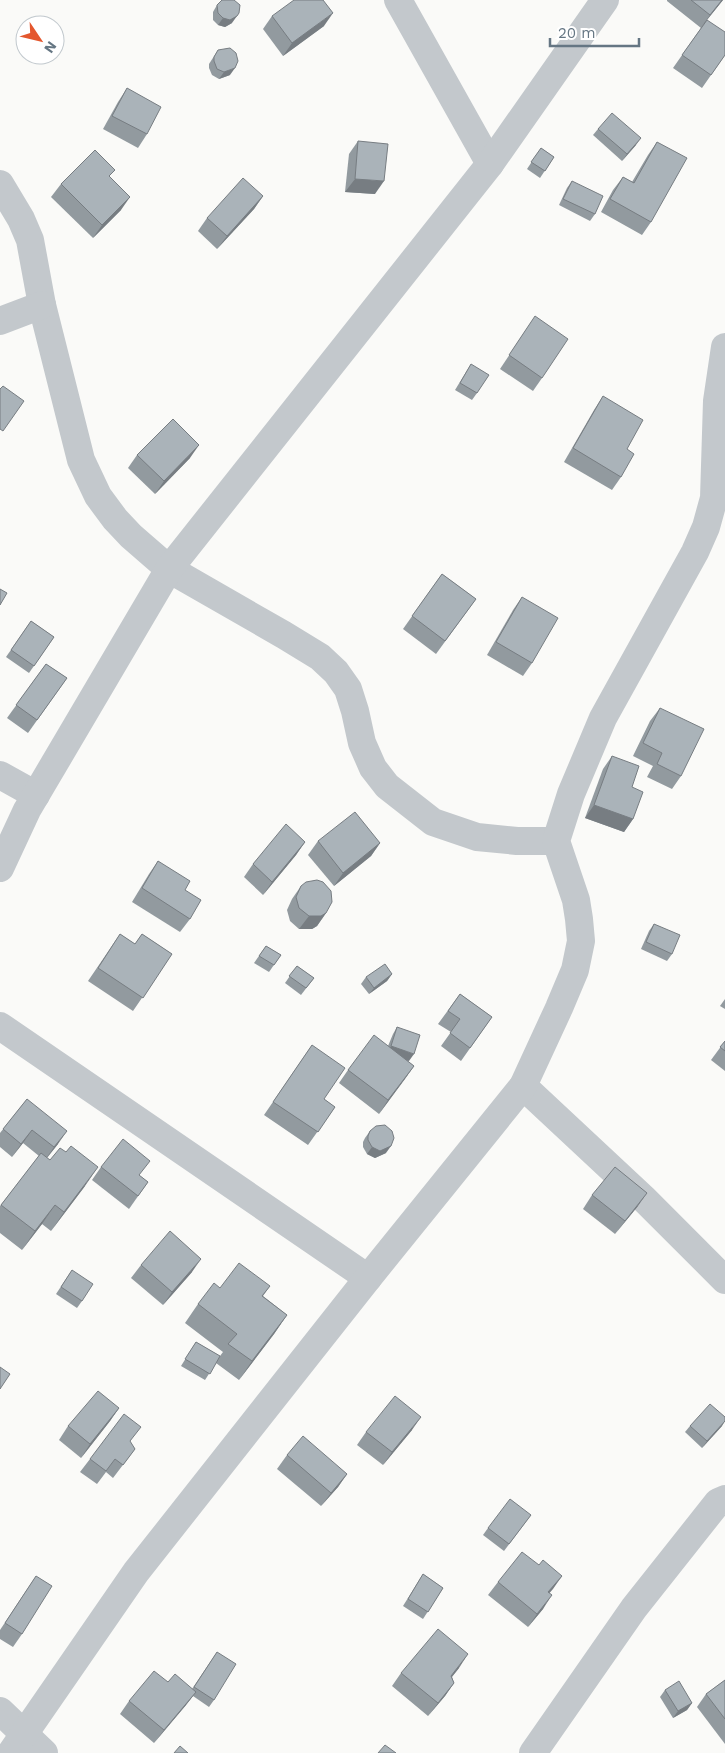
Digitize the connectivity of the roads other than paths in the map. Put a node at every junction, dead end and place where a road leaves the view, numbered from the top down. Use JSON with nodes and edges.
{"nodes":[{"id":1,"x":398,"y":0,"type":"edge"},
{"id":2,"x":605,"y":0,"type":"edge"},
{"id":3,"x":490,"y":164,"type":"junction"},
{"id":4,"x":0,"y":184,"type":"edge"},
{"id":5,"x":42,"y":305,"type":"junction"},
{"id":6,"x":0,"y":320,"type":"edge"},
{"id":7,"x":725,"y":347,"type":"edge"},
{"id":8,"x":721,"y":404,"type":"edge"},
{"id":9,"x":169,"y":569,"type":"junction"},
{"id":10,"x":0,"y":775,"type":"edge"},
{"id":11,"x":36,"y":795,"type":"junction"},
{"id":12,"x":556,"y":841,"type":"junction"},
{"id":13,"x":0,"y":868,"type":"edge"},
{"id":14,"x":0,"y":1026,"type":"edge"},
{"id":15,"x":524,"y":1086,"type":"junction"},
{"id":16,"x":368,"y":1278,"type":"junction"},
{"id":17,"x":725,"y":1280,"type":"edge"},
{"id":18,"x":725,"y":1499,"type":"edge"},
{"id":19,"x":0,"y":1711,"type":"edge"},
{"id":20,"x":17,"y":1744,"type":"edge"},
{"id":21,"x":44,"y":1753,"type":"edge"},
{"id":22,"x":533,"y":1753,"type":"edge"}],
"edges":[{"from":1,"to":3,"type":"street"},
{"from":2,"to":3,"type":"street"},
{"from":3,"to":9,"type":"street"},
{"from":4,"to":5,"type":"street"},
{"from":5,"to":6,"type":"street"},
{"from":5,"to":9,"type":"street"},
{"from":7,"to":8,"type":"street"},
{"from":8,"to":12,"type":"street"},
{"from":9,"to":11,"type":"street"},
{"from":9,"to":12,"type":"street"},
{"from":10,"to":11,"type":"street"},
{"from":11,"to":13,"type":"street"},
{"from":12,"to":15,"type":"street"},
{"from":14,"to":16,"type":"street"},
{"from":15,"to":16,"type":"street"},
{"from":15,"to":17,"type":"street"},
{"from":16,"to":20,"type":"street"},
{"from":18,"to":22,"type":"street"},
{"from":19,"to":20,"type":"street"},
{"from":20,"to":21,"type":"street"}]}
